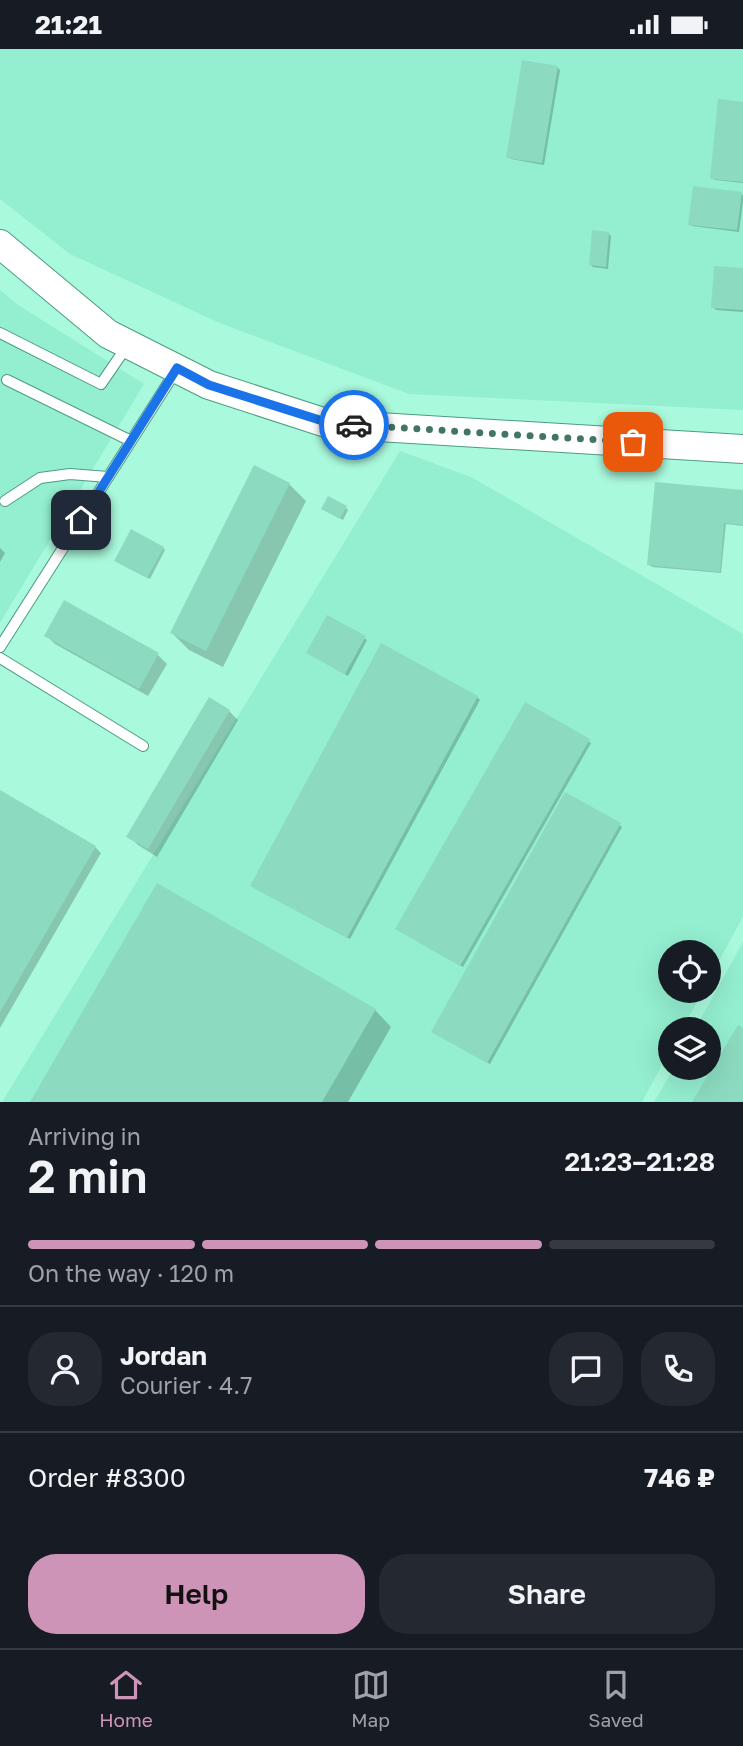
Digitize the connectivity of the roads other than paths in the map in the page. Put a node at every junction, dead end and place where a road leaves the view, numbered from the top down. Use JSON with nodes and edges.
{"nodes":[{"id":1,"x":0,"y":244,"type":"edge"},
{"id":2,"x":0,"y":333,"type":"edge"},
{"id":3,"x":128,"y":344,"type":"junction"},
{"id":4,"x":177,"y":368,"type":"junction"},
{"id":5,"x":8,"y":380,"type":"dead end"},
{"id":6,"x":131,"y":441,"type":"junction"},
{"id":7,"x":743,"y":449,"type":"edge"},
{"id":8,"x":108,"y":477,"type":"junction"},
{"id":9,"x":5,"y":501,"type":"dead end"},
{"id":10,"x":0,"y":647,"type":"edge"},
{"id":11,"x":0,"y":658,"type":"edge"},
{"id":12,"x":143,"y":747,"type":"dead end"}],
"edges":[{"from":1,"to":3,"type":"street"},
{"from":2,"to":3,"type":"lane"},
{"from":3,"to":4,"type":"street"},
{"from":4,"to":6,"type":"lane"},
{"from":4,"to":7,"type":"street"},
{"from":5,"to":6,"type":"lane"},
{"from":6,"to":8,"type":"lane"},
{"from":8,"to":9,"type":"lane"},
{"from":8,"to":10,"type":"lane"},
{"from":11,"to":12,"type":"lane"}]}
